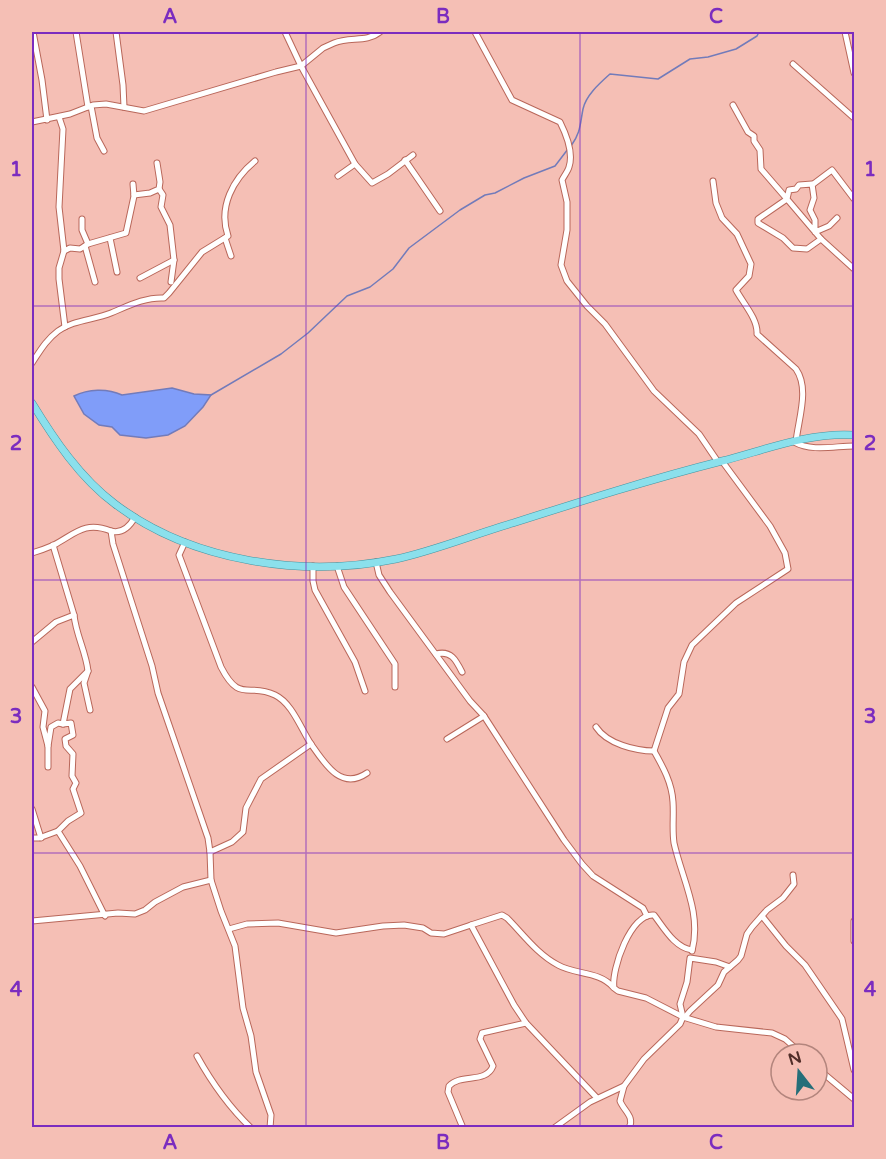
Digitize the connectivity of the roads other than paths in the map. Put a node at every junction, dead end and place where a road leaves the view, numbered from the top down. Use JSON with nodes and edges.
{"nodes":[{"id":1,"x":33,"y":32,"type":"edge"},
{"id":2,"x":76,"y":32,"type":"edge"},
{"id":3,"x":116,"y":32,"type":"edge"},
{"id":4,"x":285,"y":32,"type":"edge"},
{"id":5,"x":337,"y":32,"type":"edge"},
{"id":6,"x":380,"y":32,"type":"edge"},
{"id":7,"x":475,"y":32,"type":"edge"},
{"id":8,"x":845,"y":32,"type":"edge"},
{"id":9,"x":340,"y":40,"type":"junction"},
{"id":10,"x":793,"y":64,"type":"dead end"},
{"id":11,"x":301,"y":66,"type":"junction"},
{"id":12,"x":855,"y":73,"type":"edge"},
{"id":13,"x":733,"y":105,"type":"dead end"},
{"id":14,"x":89,"y":106,"type":"junction"},
{"id":15,"x":124,"y":107,"type":"junction"},
{"id":16,"x":59,"y":117,"type":"junction"},
{"id":17,"x":855,"y":118,"type":"edge"},
{"id":18,"x":47,"y":120,"type":"junction"},
{"id":19,"x":32,"y":122,"type":"edge"},
{"id":20,"x":104,"y":151,"type":"dead end"},
{"id":21,"x":413,"y":154,"type":"dead end"},
{"id":22,"x":405,"y":160,"type":"junction"},
{"id":23,"x":255,"y":161,"type":"dead end"},
{"id":24,"x":157,"y":163,"type":"dead end"},
{"id":25,"x":355,"y":164,"type":"junction"},
{"id":26,"x":338,"y":176,"type":"dead end"},
{"id":27,"x":713,"y":181,"type":"dead end"},
{"id":28,"x":133,"y":184,"type":"dead end"},
{"id":29,"x":812,"y":185,"type":"junction"},
{"id":30,"x":159,"y":189,"type":"junction"},
{"id":31,"x":134,"y":195,"type":"junction"},
{"id":32,"x":787,"y":199,"type":"junction"},
{"id":33,"x":855,"y":199,"type":"edge"},
{"id":34,"x":440,"y":211,"type":"dead end"},
{"id":35,"x":837,"y":218,"type":"dead end"},
{"id":36,"x":82,"y":219,"type":"dead end"},
{"id":37,"x":815,"y":232,"type":"junction"},
{"id":38,"x":110,"y":238,"type":"junction"},
{"id":39,"x":225,"y":238,"type":"junction"},
{"id":40,"x":821,"y":239,"type":"junction"},
{"id":41,"x":86,"y":245,"type":"junction"},
{"id":42,"x":64,"y":251,"type":"junction"},
{"id":43,"x":231,"y":256,"type":"dead end"},
{"id":44,"x":174,"y":260,"type":"junction"},
{"id":45,"x":855,"y":269,"type":"edge"},
{"id":46,"x":117,"y":272,"type":"dead end"},
{"id":47,"x":140,"y":278,"type":"dead end"},
{"id":48,"x":95,"y":282,"type":"dead end"},
{"id":49,"x":171,"y":282,"type":"dead end"},
{"id":50,"x":65,"y":327,"type":"junction"},
{"id":51,"x":32,"y":363,"type":"edge"},
{"id":52,"x":32,"y":403,"type":"edge"},
{"id":53,"x":855,"y":435,"type":"edge"},
{"id":54,"x":795,"y":442,"type":"junction"},
{"id":55,"x":855,"y":446,"type":"edge"},
{"id":56,"x":720,"y":462,"type":"junction"},
{"id":57,"x":135,"y":517,"type":"junction"},
{"id":58,"x":111,"y":531,"type":"junction"},
{"id":59,"x":184,"y":542,"type":"junction"},
{"id":60,"x":53,"y":545,"type":"junction"},
{"id":61,"x":32,"y":553,"type":"edge"},
{"id":62,"x":376,"y":562,"type":"junction"},
{"id":63,"x":314,"y":566,"type":"junction"},
{"id":64,"x":337,"y":566,"type":"junction"},
{"id":65,"x":74,"y":615,"type":"junction"},
{"id":66,"x":32,"y":642,"type":"edge"},
{"id":67,"x":436,"y":654,"type":"junction"},
{"id":68,"x":88,"y":671,"type":"junction"},
{"id":69,"x":462,"y":672,"type":"dead end"},
{"id":70,"x":32,"y":687,"type":"edge"},
{"id":71,"x":395,"y":687,"type":"dead end"},
{"id":72,"x":365,"y":691,"type":"dead end"},
{"id":73,"x":90,"y":710,"type":"dead end"},
{"id":74,"x":484,"y":716,"type":"junction"},
{"id":75,"x":63,"y":724,"type":"junction"},
{"id":76,"x":596,"y":727,"type":"dead end"},
{"id":77,"x":447,"y":739,"type":"dead end"},
{"id":78,"x":310,"y":744,"type":"junction"},
{"id":79,"x":48,"y":746,"type":"junction"},
{"id":80,"x":654,"y":751,"type":"junction"},
{"id":81,"x":48,"y":767,"type":"dead end"},
{"id":82,"x":367,"y":773,"type":"dead end"},
{"id":83,"x":32,"y":809,"type":"edge"},
{"id":84,"x":58,"y":831,"type":"junction"},
{"id":85,"x":32,"y":838,"type":"edge"},
{"id":86,"x":42,"y":838,"type":"junction"},
{"id":87,"x":210,"y":852,"type":"junction"},
{"id":88,"x":793,"y":875,"type":"dead end"},
{"id":89,"x":211,"y":880,"type":"junction"},
{"id":90,"x":105,"y":916,"type":"junction"},
{"id":91,"x":647,"y":916,"type":"junction"},
{"id":92,"x":762,"y":916,"type":"junction"},
{"id":93,"x":32,"y":921,"type":"edge"},
{"id":94,"x":855,"y":921,"type":"edge"},
{"id":95,"x":471,"y":925,"type":"junction"},
{"id":96,"x":229,"y":929,"type":"junction"},
{"id":97,"x":855,"y":941,"type":"edge"},
{"id":98,"x":692,"y":950,"type":"junction"},
{"id":99,"x":690,"y":958,"type":"junction"},
{"id":100,"x":730,"y":967,"type":"junction"},
{"id":101,"x":614,"y":988,"type":"junction"},
{"id":102,"x":684,"y":1017,"type":"junction"},
{"id":103,"x":526,"y":1023,"type":"junction"},
{"id":104,"x":788,"y":1042,"type":"edge"},
{"id":105,"x":197,"y":1056,"type":"dead end"},
{"id":106,"x":855,"y":1070,"type":"edge"},
{"id":107,"x":829,"y":1078,"type":"edge"},
{"id":108,"x":624,"y":1086,"type":"junction"},
{"id":109,"x":597,"y":1098,"type":"junction"},
{"id":110,"x":855,"y":1099,"type":"edge"},
{"id":111,"x":251,"y":1128,"type":"edge"},
{"id":112,"x":270,"y":1128,"type":"edge"},
{"id":113,"x":463,"y":1128,"type":"edge"},
{"id":114,"x":554,"y":1128,"type":"edge"},
{"id":115,"x":629,"y":1128,"type":"edge"}],
"edges":[{"from":1,"to":18,"type":"street"},
{"from":2,"to":14,"type":"street"},
{"from":3,"to":15,"type":"street"},
{"from":4,"to":11,"type":"street"},
{"from":5,"to":9,"type":"street"},
{"from":6,"to":9,"type":"street"},
{"from":7,"to":56,"type":"street"},
{"from":8,"to":12,"type":"street"},
{"from":9,"to":11,"type":"street"},
{"from":10,"to":17,"type":"street"},
{"from":11,"to":15,"type":"street"},
{"from":11,"to":25,"type":"street"},
{"from":13,"to":32,"type":"street"},
{"from":14,"to":15,"type":"street"},
{"from":14,"to":16,"type":"street"},
{"from":14,"to":20,"type":"street"},
{"from":16,"to":18,"type":"street"},
{"from":16,"to":42,"type":"street"},
{"from":18,"to":19,"type":"street"},
{"from":21,"to":22,"type":"street"},
{"from":22,"to":25,"type":"street"},
{"from":22,"to":34,"type":"street"},
{"from":23,"to":39,"type":"street"},
{"from":24,"to":30,"type":"street"},
{"from":25,"to":26,"type":"street"},
{"from":27,"to":54,"type":"street"},
{"from":28,"to":31,"type":"street"},
{"from":29,"to":32,"type":"street"},
{"from":29,"to":33,"type":"street"},
{"from":29,"to":37,"type":"street"},
{"from":30,"to":31,"type":"street"},
{"from":30,"to":44,"type":"street"},
{"from":31,"to":38,"type":"street"},
{"from":32,"to":37,"type":"street"},
{"from":32,"to":40,"type":"street"},
{"from":35,"to":37,"type":"street"},
{"from":36,"to":41,"type":"street"},
{"from":37,"to":40,"type":"street"},
{"from":38,"to":41,"type":"street"},
{"from":38,"to":46,"type":"street"},
{"from":39,"to":43,"type":"street"},
{"from":39,"to":50,"type":"street"},
{"from":40,"to":45,"type":"street"},
{"from":41,"to":42,"type":"street"},
{"from":41,"to":48,"type":"street"},
{"from":42,"to":50,"type":"street"},
{"from":44,"to":47,"type":"street"},
{"from":44,"to":49,"type":"street"},
{"from":50,"to":51,"type":"street"},
{"from":52,"to":57,"type":"main road"},
{"from":53,"to":54,"type":"main road"},
{"from":54,"to":55,"type":"street"},
{"from":54,"to":56,"type":"main road"},
{"from":56,"to":62,"type":"main road"},
{"from":56,"to":80,"type":"street"},
{"from":57,"to":58,"type":"street"},
{"from":57,"to":59,"type":"main road"},
{"from":58,"to":60,"type":"street"},
{"from":58,"to":87,"type":"street"},
{"from":59,"to":63,"type":"main road"},
{"from":59,"to":78,"type":"street"},
{"from":60,"to":61,"type":"street"},
{"from":60,"to":65,"type":"street"},
{"from":62,"to":64,"type":"main road"},
{"from":62,"to":67,"type":"street"},
{"from":63,"to":64,"type":"main road"},
{"from":63,"to":72,"type":"street"},
{"from":64,"to":71,"type":"street"},
{"from":65,"to":66,"type":"street"},
{"from":65,"to":68,"type":"street"},
{"from":67,"to":69,"type":"street"},
{"from":67,"to":74,"type":"street"},
{"from":68,"to":73,"type":"street"},
{"from":68,"to":75,"type":"street"},
{"from":70,"to":79,"type":"street"},
{"from":74,"to":77,"type":"street"},
{"from":74,"to":91,"type":"street"},
{"from":75,"to":79,"type":"street"},
{"from":75,"to":84,"type":"street"},
{"from":76,"to":80,"type":"street"},
{"from":78,"to":82,"type":"street"},
{"from":78,"to":87,"type":"street"},
{"from":79,"to":81,"type":"street"},
{"from":80,"to":98,"type":"street"},
{"from":83,"to":86,"type":"street"},
{"from":84,"to":86,"type":"street"},
{"from":84,"to":90,"type":"street"},
{"from":85,"to":86,"type":"street"},
{"from":87,"to":89,"type":"street"},
{"from":88,"to":92,"type":"street"},
{"from":89,"to":90,"type":"street"},
{"from":89,"to":96,"type":"street"},
{"from":90,"to":93,"type":"street"},
{"from":91,"to":98,"type":"street"},
{"from":91,"to":101,"type":"street"},
{"from":92,"to":100,"type":"street"},
{"from":92,"to":106,"type":"street"},
{"from":94,"to":97,"type":"street"},
{"from":95,"to":96,"type":"street"},
{"from":95,"to":101,"type":"street"},
{"from":95,"to":103,"type":"street"},
{"from":96,"to":112,"type":"street"},
{"from":98,"to":99,"type":"street"},
{"from":99,"to":100,"type":"street"},
{"from":99,"to":102,"type":"street"},
{"from":100,"to":102,"type":"street"},
{"from":101,"to":102,"type":"street"},
{"from":102,"to":104,"type":"street"},
{"from":102,"to":108,"type":"street"},
{"from":103,"to":109,"type":"street"},
{"from":103,"to":113,"type":"street"},
{"from":105,"to":111,"type":"street"},
{"from":107,"to":110,"type":"street"},
{"from":108,"to":109,"type":"street"},
{"from":108,"to":115,"type":"street"},
{"from":109,"to":114,"type":"street"}]}
